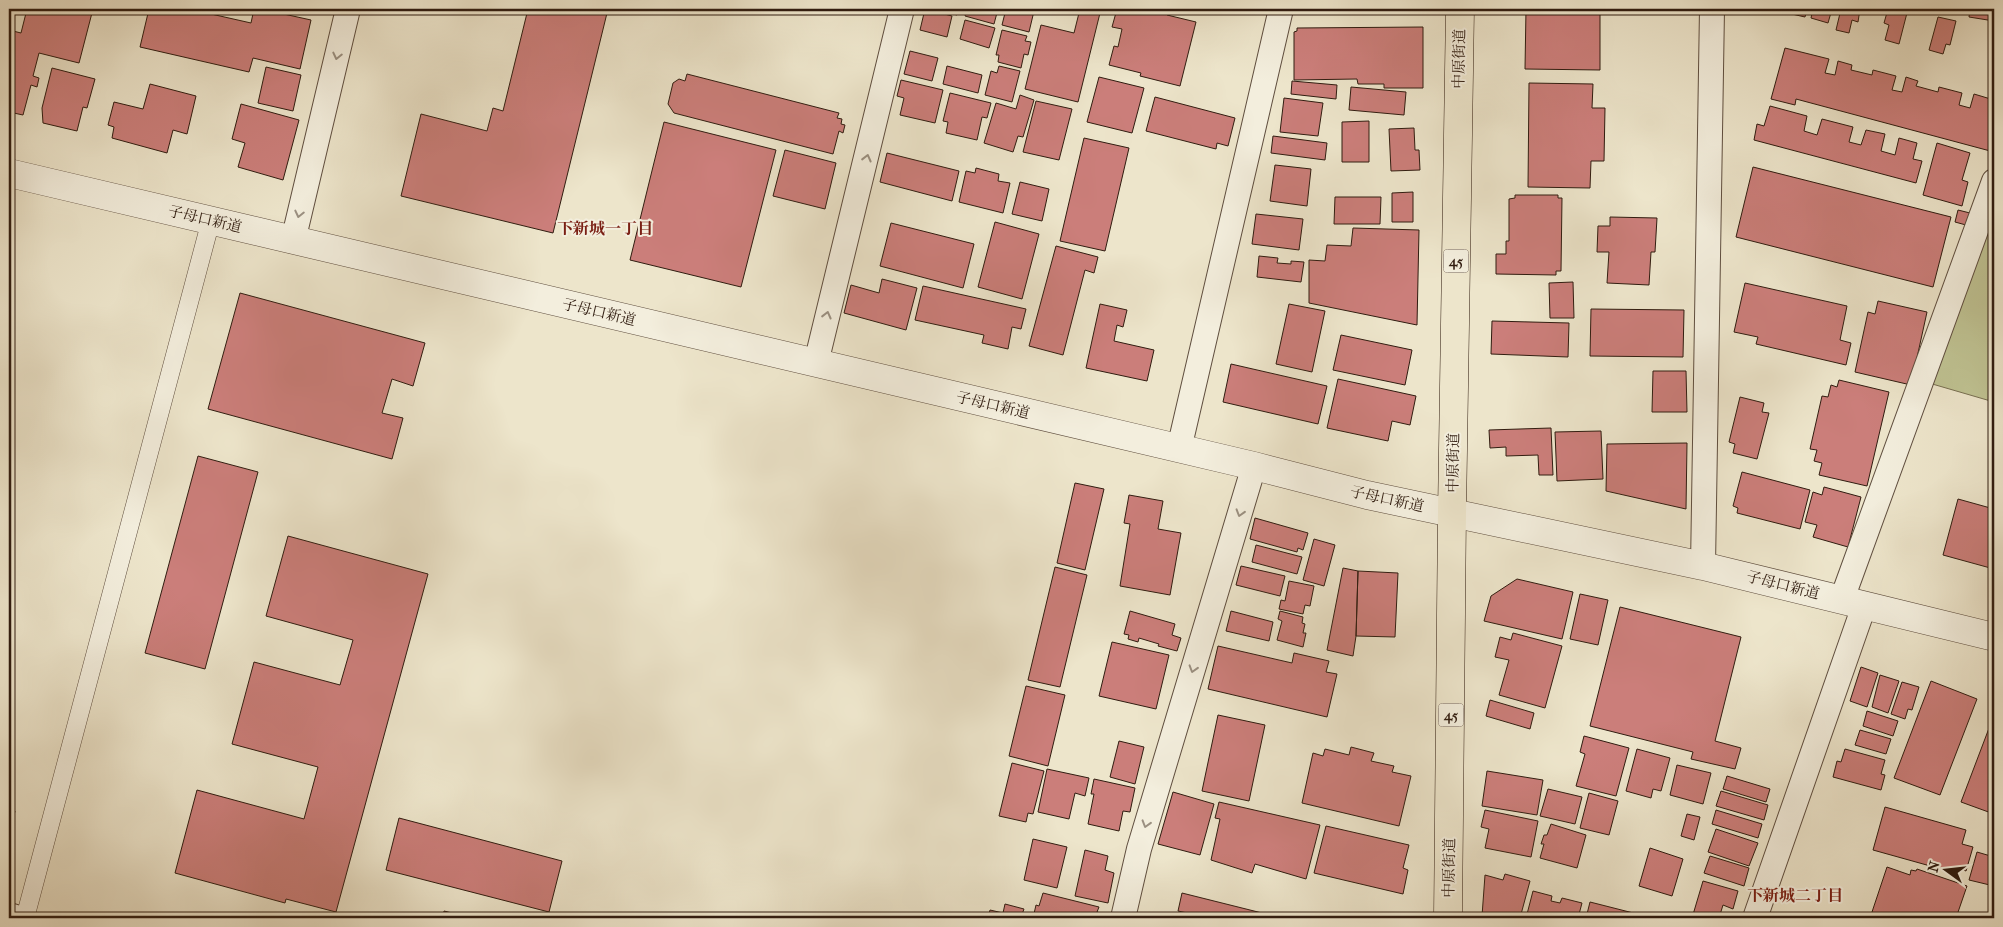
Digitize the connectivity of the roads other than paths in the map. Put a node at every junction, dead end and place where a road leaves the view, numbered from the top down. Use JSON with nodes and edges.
{"nodes":[{"id":1,"x":348,"y":9,"type":"edge"},
{"id":2,"x":902,"y":9,"type":"edge"},
{"id":3,"x":1460,"y":9,"type":"edge"},
{"id":4,"x":1712,"y":9,"type":"edge"},
{"id":5,"x":1277,"y":10,"type":"edge"},
{"id":6,"x":9,"y":173,"type":"edge"},
{"id":7,"x":1994,"y":181,"type":"edge"},
{"id":8,"x":211,"y":220,"type":"junction"},
{"id":9,"x":293,"y":241,"type":"junction"},
{"id":10,"x":816,"y":363,"type":"junction"},
{"id":11,"x":1179,"y":449,"type":"junction"},
{"id":12,"x":1254,"y":466,"type":"junction"},
{"id":13,"x":1452,"y":512,"type":"junction"},
{"id":14,"x":1703,"y":566,"type":"junction"},
{"id":15,"x":1853,"y":602,"type":"junction"},
{"id":16,"x":1990,"y":633,"type":"edge"},
{"id":17,"x":9,"y":915,"type":"edge"},
{"id":18,"x":19,"y":918,"type":"edge"},
{"id":19,"x":25,"y":918,"type":"edge"},
{"id":20,"x":1123,"y":918,"type":"edge"},
{"id":21,"x":1448,"y":918,"type":"edge"},
{"id":22,"x":1755,"y":918,"type":"edge"}],
"edges":[{"from":1,"to":9,"type":"street","one_way":true},
{"from":10,"to":2,"type":"street","one_way":true},
{"from":3,"to":13,"type":"main road","name":"中原街道","number":"45"},
{"from":4,"to":14,"type":"street"},
{"from":5,"to":11,"type":"street"},
{"from":6,"to":8,"type":"street","name":"子母口新道"},
{"from":7,"to":15,"type":"street"},
{"from":8,"to":9,"type":"street","name":"子母口新道"},
{"from":8,"to":19,"type":"street"},
{"from":9,"to":10,"type":"street","name":"子母口新道"},
{"from":10,"to":11,"type":"street","name":"子母口新道"},
{"from":11,"to":12,"type":"street","name":"子母口新道"},
{"from":12,"to":13,"type":"street","name":"子母口新道"},
{"from":12,"to":20,"type":"street","one_way":true},
{"from":13,"to":14,"type":"street","name":"子母口新道"},
{"from":13,"to":21,"type":"main road","name":"中原街道","number":"45"},
{"from":14,"to":15,"type":"street","name":"子母口新道"},
{"from":15,"to":16,"type":"street","name":"子母口新道"},
{"from":15,"to":22,"type":"street"},
{"from":17,"to":18,"type":"street"}]}
